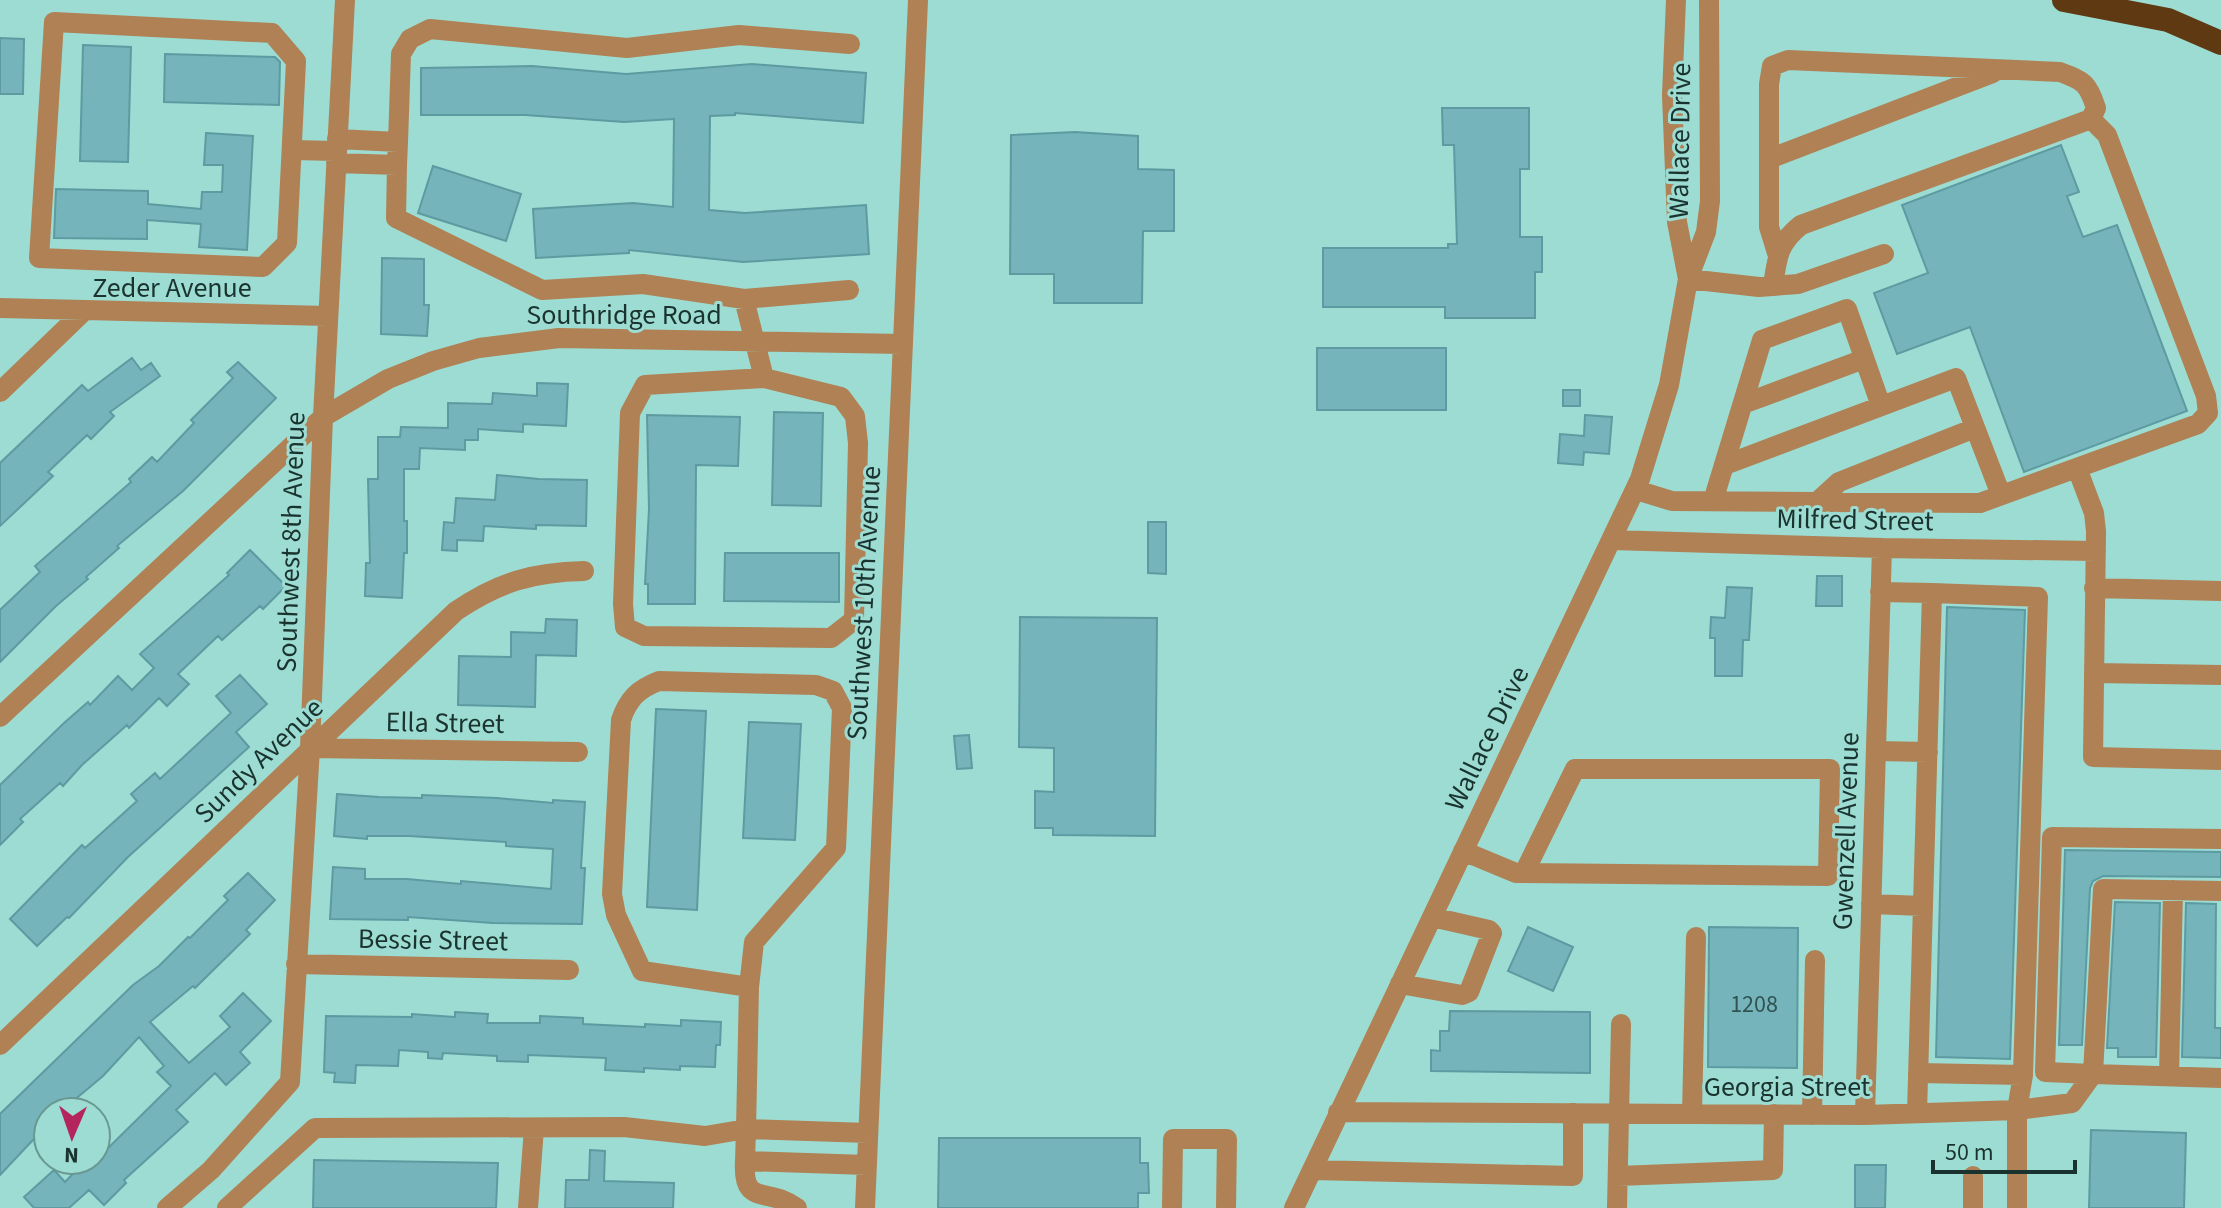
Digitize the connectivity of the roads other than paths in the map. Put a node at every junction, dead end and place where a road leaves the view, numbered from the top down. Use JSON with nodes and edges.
{"nodes":[{"id":1,"x":345,"y":0,"type":"edge"},
{"id":2,"x":918,"y":0,"type":"edge"},
{"id":3,"x":1676,"y":0,"type":"edge"},
{"id":4,"x":1709,"y":0,"type":"edge"},
{"id":5,"x":2064,"y":0,"type":"edge"},
{"id":6,"x":2221,"y":43,"type":"edge"},
{"id":7,"x":850,"y":44,"type":"dead end"},
{"id":8,"x":2002,"y":69,"type":"junction"},
{"id":9,"x":2091,"y":119,"type":"junction"},
{"id":10,"x":398,"y":142,"type":"junction"},
{"id":11,"x":293,"y":150,"type":"junction"},
{"id":12,"x":336,"y":151,"type":"junction"},
{"id":13,"x":1769,"y":159,"type":"junction"},
{"id":14,"x":397,"y":165,"type":"junction"},
{"id":15,"x":1884,"y":254,"type":"dead end"},
{"id":16,"x":1778,"y":256,"type":"junction"},
{"id":17,"x":1688,"y":279,"type":"junction"},
{"id":18,"x":1773,"y":286,"type":"junction"},
{"id":19,"x":849,"y":290,"type":"dead end"},
{"id":20,"x":744,"y":299,"type":"junction"},
{"id":21,"x":0,"y":308,"type":"edge"},
{"id":22,"x":85,"y":310,"type":"junction"},
{"id":23,"x":328,"y":316,"type":"junction"},
{"id":24,"x":755,"y":343,"type":"junction"},
{"id":25,"x":903,"y":344,"type":"junction"},
{"id":26,"x":1864,"y":359,"type":"junction"},
{"id":27,"x":764,"y":378,"type":"junction"},
{"id":28,"x":0,"y":392,"type":"edge"},
{"id":29,"x":1743,"y":404,"type":"junction"},
{"id":30,"x":1881,"y":406,"type":"junction"},
{"id":31,"x":323,"y":417,"type":"junction"},
{"id":32,"x":1975,"y":428,"type":"junction"},
{"id":33,"x":1725,"y":465,"type":"junction"},
{"id":34,"x":2077,"y":468,"type":"junction"},
{"id":35,"x":1636,"y":490,"type":"junction"},
{"id":36,"x":2001,"y":495,"type":"junction"},
{"id":37,"x":1713,"y":501,"type":"junction"},
{"id":38,"x":1817,"y":502,"type":"junction"},
{"id":39,"x":1612,"y":540,"type":"junction"},
{"id":40,"x":1882,"y":548,"type":"junction"},
{"id":41,"x":2096,"y":551,"type":"junction"},
{"id":42,"x":584,"y":571,"type":"dead end"},
{"id":43,"x":2094,"y":588,"type":"junction"},
{"id":44,"x":2221,"y":591,"type":"edge"},
{"id":45,"x":1880,"y":592,"type":"junction"},
{"id":46,"x":1932,"y":593,"type":"junction"},
{"id":47,"x":2095,"y":673,"type":"junction"},
{"id":48,"x":2221,"y":675,"type":"edge"},
{"id":49,"x":0,"y":717,"type":"edge"},
{"id":50,"x":310,"y":748,"type":"junction"},
{"id":51,"x":1876,"y":751,"type":"junction"},
{"id":52,"x":578,"y":752,"type":"dead end"},
{"id":53,"x":1928,"y":752,"type":"junction"},
{"id":54,"x":2221,"y":760,"type":"edge"},
{"id":55,"x":2221,"y":839,"type":"edge"},
{"id":56,"x":1463,"y":851,"type":"junction"},
{"id":57,"x":1524,"y":873,"type":"junction"},
{"id":58,"x":2173,"y":890,"type":"junction"},
{"id":59,"x":2221,"y":891,"type":"edge"},
{"id":60,"x":1871,"y":904,"type":"junction"},
{"id":61,"x":1923,"y":906,"type":"junction"},
{"id":62,"x":1432,"y":917,"type":"junction"},
{"id":63,"x":1696,"y":937,"type":"dead end"},
{"id":64,"x":1815,"y":960,"type":"dead end"},
{"id":65,"x":296,"y":964,"type":"junction"},
{"id":66,"x":569,"y":970,"type":"dead end"},
{"id":67,"x":1400,"y":984,"type":"junction"},
{"id":68,"x":749,"y":987,"type":"junction"},
{"id":69,"x":1621,"y":1024,"type":"dead end"},
{"id":70,"x":0,"y":1045,"type":"edge"},
{"id":71,"x":1918,"y":1073,"type":"junction"},
{"id":72,"x":2093,"y":1074,"type":"junction"},
{"id":73,"x":2023,"y":1075,"type":"junction"},
{"id":74,"x":2169,"y":1077,"type":"junction"},
{"id":75,"x":2221,"y":1078,"type":"edge"},
{"id":76,"x":2017,"y":1110,"type":"junction"},
{"id":77,"x":1338,"y":1112,"type":"junction"},
{"id":78,"x":1573,"y":1113,"type":"junction"},
{"id":79,"x":1917,"y":1113,"type":"junction"},
{"id":80,"x":1619,"y":1114,"type":"junction"},
{"id":81,"x":1692,"y":1114,"type":"junction"},
{"id":82,"x":1774,"y":1114,"type":"junction"},
{"id":83,"x":1812,"y":1115,"type":"junction"},
{"id":84,"x":1865,"y":1115,"type":"junction"},
{"id":85,"x":534,"y":1128,"type":"junction"},
{"id":86,"x":746,"y":1129,"type":"junction"},
{"id":87,"x":868,"y":1133,"type":"junction"},
{"id":88,"x":745,"y":1161,"type":"junction"},
{"id":89,"x":867,"y":1165,"type":"junction"},
{"id":90,"x":1312,"y":1170,"type":"junction"},
{"id":91,"x":1618,"y":1176,"type":"junction"},
{"id":92,"x":1973,"y":1176,"type":"dead end"},
{"id":93,"x":167,"y":1208,"type":"edge"},
{"id":94,"x":227,"y":1208,"type":"edge"},
{"id":95,"x":528,"y":1208,"type":"edge"},
{"id":96,"x":797,"y":1208,"type":"edge"},
{"id":97,"x":865,"y":1208,"type":"edge"},
{"id":98,"x":1172,"y":1208,"type":"edge"},
{"id":99,"x":1226,"y":1208,"type":"edge"},
{"id":100,"x":1294,"y":1208,"type":"edge"},
{"id":101,"x":1617,"y":1208,"type":"edge"},
{"id":102,"x":1973,"y":1208,"type":"edge"},
{"id":103,"x":2017,"y":1208,"type":"edge"}],
"edges":[{"from":1,"to":12,"type":"street","name":"Southwest 8th Avenue"},
{"from":2,"to":25,"type":"street","name":"Southwest 10th Avenue"},
{"from":3,"to":17,"type":"street","name":"Wallace Drive"},
{"from":4,"to":17,"type":"street","name":"Wallace Drive"},
{"from":5,"to":6,"type":"highway"},
{"from":7,"to":10,"type":"street"},
{"from":8,"to":9,"type":"street"},
{"from":8,"to":13,"type":"street"},
{"from":8,"to":13,"type":"street"},
{"from":9,"to":16,"type":"street"},
{"from":9,"to":34,"type":"street"},
{"from":10,"to":12,"type":"street"},
{"from":10,"to":14,"type":"street"},
{"from":11,"to":11,"type":"street"},
{"from":11,"to":12,"type":"street"},
{"from":12,"to":14,"type":"street"},
{"from":12,"to":23,"type":"street","name":"Southwest 8th Avenue"},
{"from":13,"to":16,"type":"street"},
{"from":14,"to":20,"type":"street"},
{"from":15,"to":18,"type":"street"},
{"from":16,"to":18,"type":"street"},
{"from":17,"to":18,"type":"street"},
{"from":17,"to":35,"type":"street","name":"Wallace Drive"},
{"from":19,"to":20,"type":"street"},
{"from":20,"to":24,"type":"street"},
{"from":21,"to":22,"type":"street"},
{"from":22,"to":23,"type":"street","name":"Zeder Avenue"},
{"from":22,"to":28,"type":"street","name":"Zeder Avenue"},
{"from":23,"to":31,"type":"street","name":"Southwest 8th Avenue"},
{"from":24,"to":25,"type":"street","name":"Southridge Road"},
{"from":24,"to":27,"type":"street"},
{"from":24,"to":31,"type":"street","name":"Southridge Road"},
{"from":25,"to":87,"type":"street","name":"Southwest 10th Avenue"},
{"from":26,"to":29,"type":"street"},
{"from":26,"to":29,"type":"street"},
{"from":26,"to":30,"type":"street"},
{"from":27,"to":27,"type":"street"},
{"from":29,"to":33,"type":"street"},
{"from":30,"to":32,"type":"street"},
{"from":30,"to":33,"type":"street"},
{"from":31,"to":49,"type":"street","name":"Southridge Road"},
{"from":31,"to":50,"type":"street","name":"Southwest 8th Avenue"},
{"from":32,"to":36,"type":"street"},
{"from":32,"to":38,"type":"street"},
{"from":33,"to":37,"type":"street"},
{"from":34,"to":36,"type":"street"},
{"from":34,"to":41,"type":"street"},
{"from":35,"to":37,"type":"street"},
{"from":35,"to":39,"type":"street","name":"Wallace Drive"},
{"from":36,"to":38,"type":"street"},
{"from":37,"to":38,"type":"street"},
{"from":39,"to":40,"type":"street","name":"Milfred Street"},
{"from":39,"to":56,"type":"street","name":"Wallace Drive"},
{"from":40,"to":41,"type":"street","name":"Milfred Street"},
{"from":40,"to":45,"type":"street","name":"Gwenzell Avenue"},
{"from":41,"to":43,"type":"street"},
{"from":42,"to":50,"type":"street","name":"Sundy Avenue"},
{"from":43,"to":44,"type":"street"},
{"from":43,"to":47,"type":"street"},
{"from":45,"to":46,"type":"street"},
{"from":45,"to":51,"type":"street","name":"Gwenzell Avenue"},
{"from":46,"to":53,"type":"street"},
{"from":46,"to":73,"type":"street"},
{"from":47,"to":48,"type":"street"},
{"from":47,"to":54,"type":"street"},
{"from":50,"to":52,"type":"street","name":"Ella Street"},
{"from":50,"to":65,"type":"street","name":"Southwest 8th Avenue"},
{"from":50,"to":70,"type":"street","name":"Sundy Avenue"},
{"from":51,"to":53,"type":"street"},
{"from":51,"to":60,"type":"street","name":"Gwenzell Avenue"},
{"from":53,"to":61,"type":"street"},
{"from":55,"to":72,"type":"street"},
{"from":56,"to":57,"type":"street"},
{"from":56,"to":62,"type":"street","name":"Wallace Drive"},
{"from":57,"to":57,"type":"street"},
{"from":58,"to":59,"type":"street"},
{"from":58,"to":72,"type":"street"},
{"from":58,"to":74,"type":"street"},
{"from":60,"to":61,"type":"street"},
{"from":60,"to":84,"type":"street","name":"Gwenzell Avenue"},
{"from":61,"to":71,"type":"street"},
{"from":62,"to":67,"type":"street","name":"Wallace Drive"},
{"from":62,"to":67,"type":"street"},
{"from":63,"to":81,"type":"street"},
{"from":64,"to":83,"type":"street"},
{"from":65,"to":66,"type":"street","name":"Bessie Street"},
{"from":65,"to":93,"type":"street","name":"Southwest 8th Avenue"},
{"from":67,"to":77,"type":"street","name":"Wallace Drive"},
{"from":68,"to":68,"type":"street"},
{"from":68,"to":86,"type":"street"},
{"from":69,"to":80,"type":"street"},
{"from":71,"to":73,"type":"street"},
{"from":71,"to":79,"type":"street"},
{"from":72,"to":74,"type":"street"},
{"from":72,"to":76,"type":"street","name":"Georgia Street"},
{"from":73,"to":76,"type":"street"},
{"from":74,"to":75,"type":"street"},
{"from":76,"to":79,"type":"street","name":"Georgia Street"},
{"from":76,"to":103,"type":"street"},
{"from":77,"to":78,"type":"street","name":"Georgia Street"},
{"from":77,"to":90,"type":"street","name":"Wallace Drive"},
{"from":78,"to":80,"type":"street","name":"Georgia Street"},
{"from":78,"to":90,"type":"street"},
{"from":79,"to":84,"type":"street","name":"Georgia Street"},
{"from":80,"to":81,"type":"street","name":"Georgia Street"},
{"from":80,"to":91,"type":"street"},
{"from":81,"to":82,"type":"street","name":"Georgia Street"},
{"from":82,"to":83,"type":"street","name":"Georgia Street"},
{"from":82,"to":91,"type":"street"},
{"from":83,"to":84,"type":"street","name":"Georgia Street"},
{"from":85,"to":86,"type":"street"},
{"from":85,"to":94,"type":"street"},
{"from":85,"to":95,"type":"street"},
{"from":86,"to":87,"type":"street"},
{"from":86,"to":88,"type":"street"},
{"from":87,"to":89,"type":"street","name":"Southwest 10th Avenue"},
{"from":88,"to":89,"type":"street"},
{"from":88,"to":96,"type":"street"},
{"from":89,"to":97,"type":"street","name":"Southwest 10th Avenue"},
{"from":90,"to":100,"type":"street","name":"Wallace Drive"},
{"from":91,"to":101,"type":"street"},
{"from":92,"to":102,"type":"street"},
{"from":98,"to":99,"type":"street"}]}
